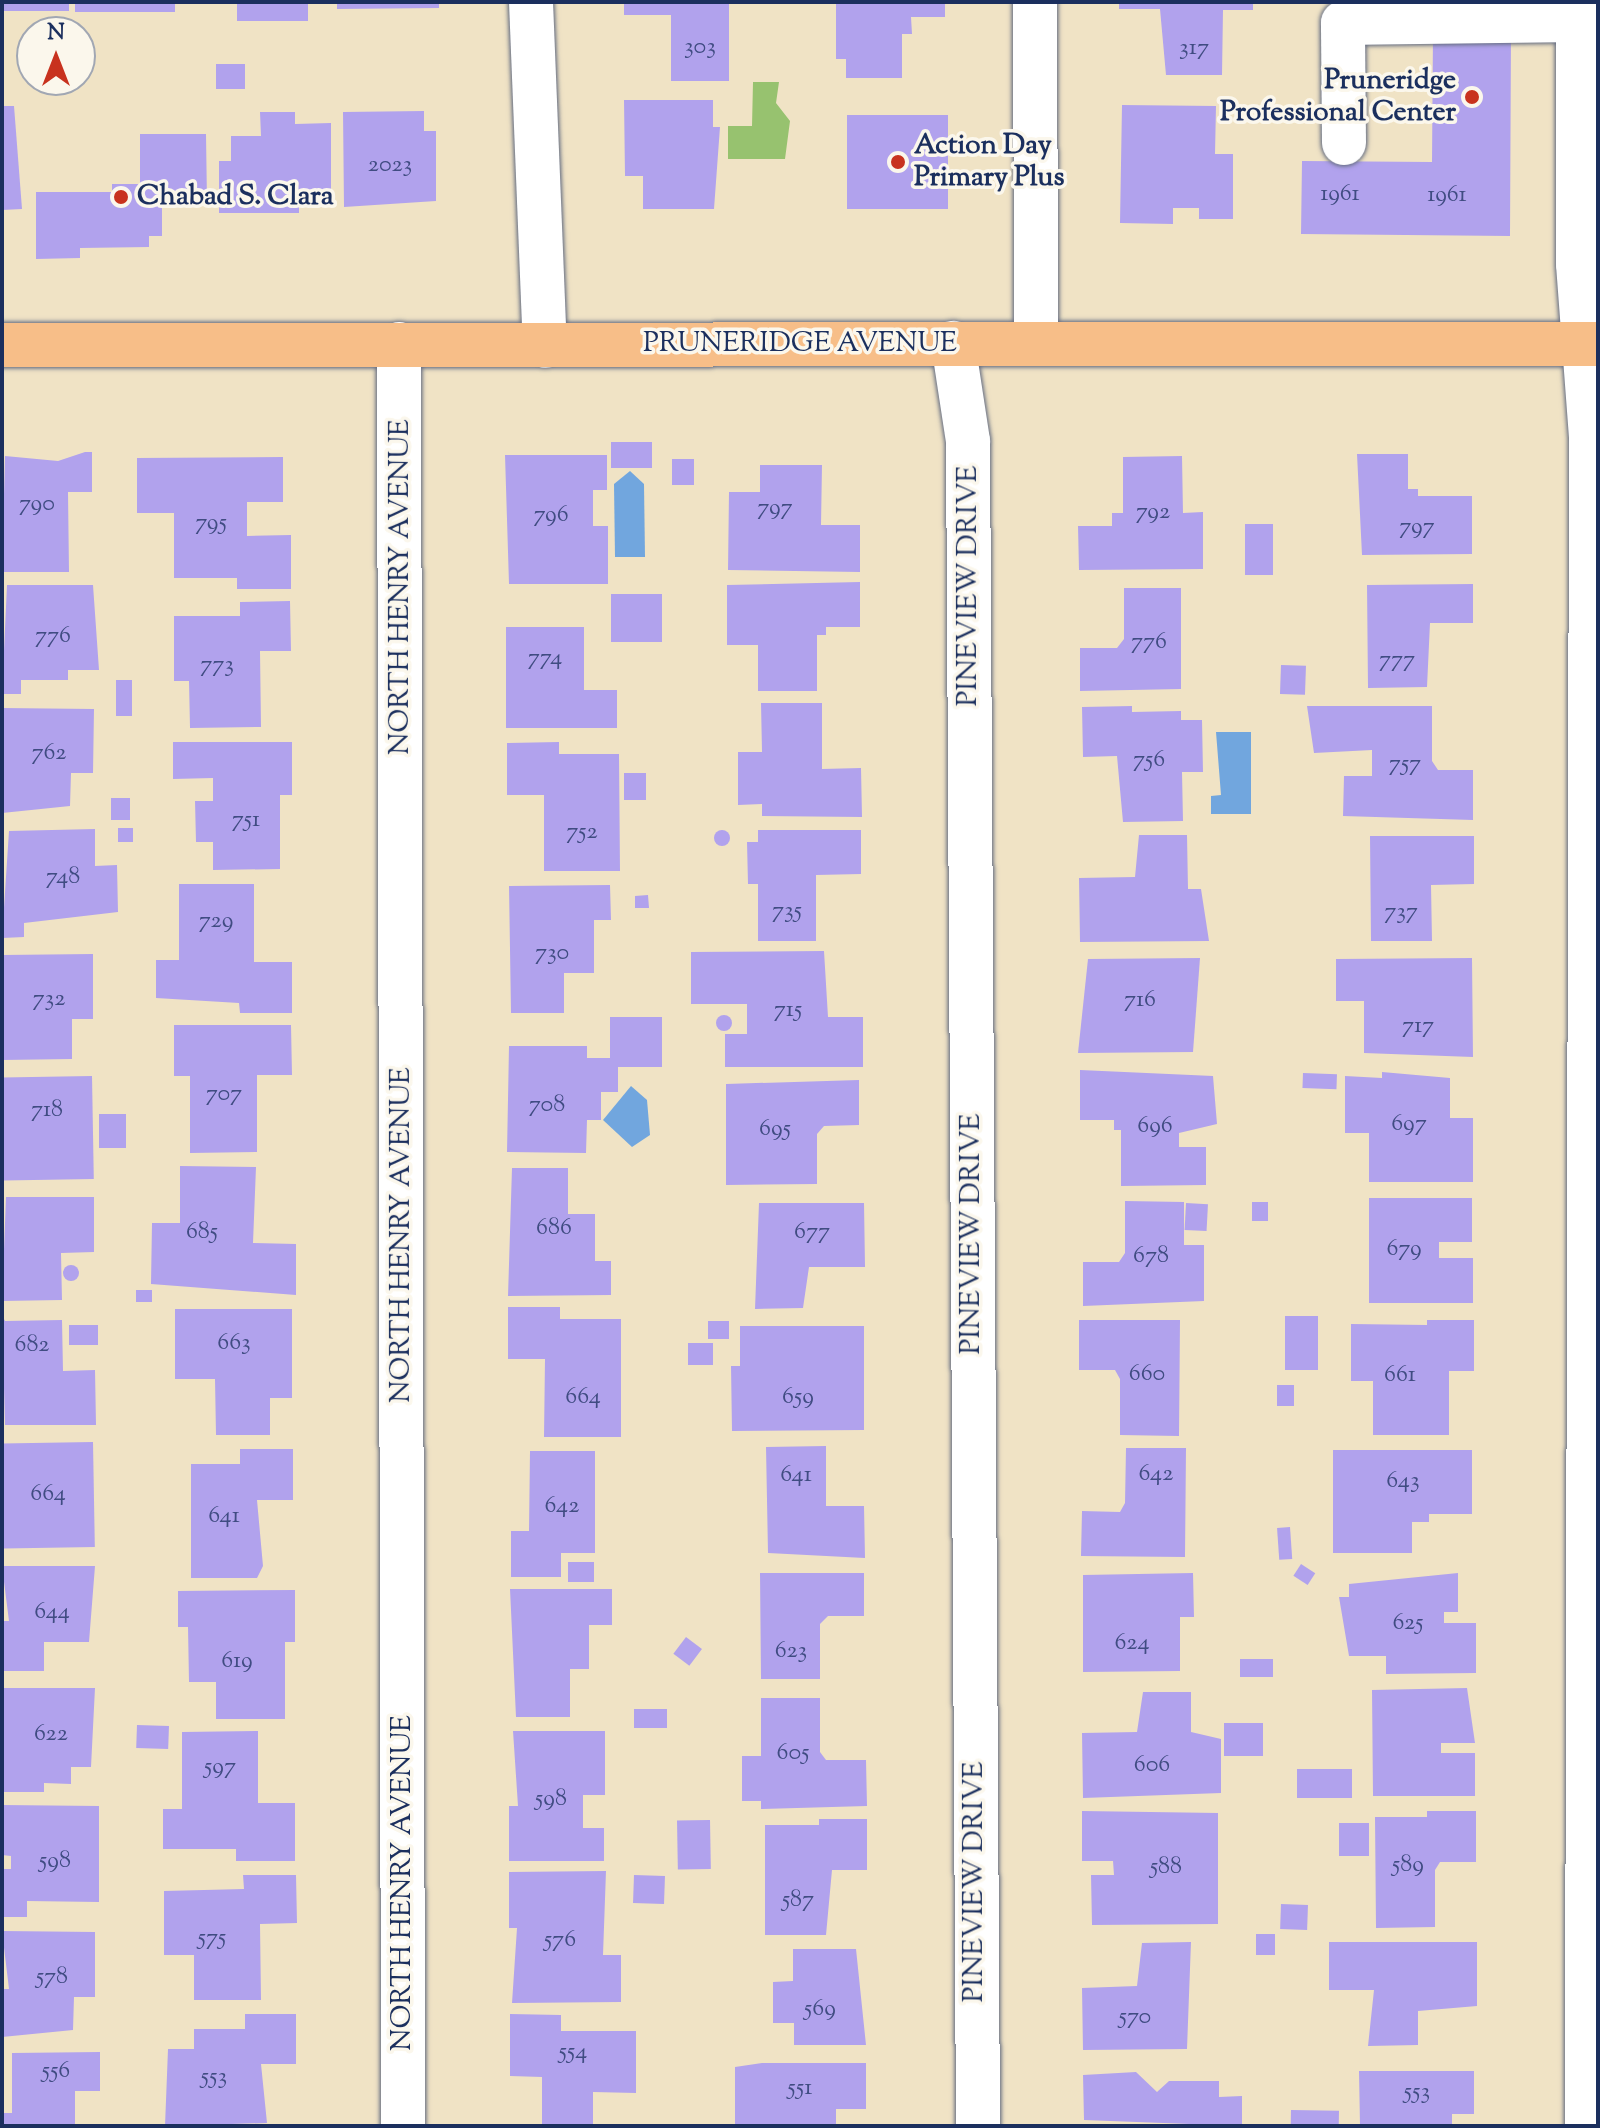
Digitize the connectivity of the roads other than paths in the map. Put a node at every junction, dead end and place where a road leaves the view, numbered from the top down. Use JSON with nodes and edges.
{"nodes":[{"id":1,"x":531,"y":2,"type":"edge"},
{"id":2,"x":1035,"y":2,"type":"edge"},
{"id":3,"x":1578,"y":11,"type":"edge"},
{"id":4,"x":1344,"y":143,"type":"dead end"},
{"id":5,"x":953,"y":343,"type":"junction"},
{"id":6,"x":1036,"y":343,"type":"junction"},
{"id":7,"x":399,"y":344,"type":"junction"},
{"id":8,"x":1591,"y":344,"type":"edge"},
{"id":9,"x":2,"y":345,"type":"edge"},
{"id":10,"x":545,"y":346,"type":"junction"},
{"id":11,"x":403,"y":2126,"type":"edge"},
{"id":12,"x":978,"y":2126,"type":"edge"},
{"id":13,"x":1587,"y":2126,"type":"edge"}],
"edges":[{"from":1,"to":10,"type":"street"},
{"from":2,"to":6,"type":"street"},
{"from":3,"to":4,"type":"street"},
{"from":3,"to":8,"type":"street"},
{"from":5,"to":6,"type":"main road","name":"PRUNERIDGE AVENUE"},
{"from":5,"to":10,"type":"main road","name":"PRUNERIDGE AVENUE"},
{"from":5,"to":12,"type":"street","name":"PINEVIEW DRIVE"},
{"from":6,"to":8,"type":"main road","name":"PRUNERIDGE AVENUE"},
{"from":7,"to":9,"type":"main road","name":"PRUNERIDGE AVENUE"},
{"from":7,"to":10,"type":"main road","name":"PRUNERIDGE AVENUE"},
{"from":7,"to":11,"type":"street","name":"NORTH HENRY AVENUE"},
{"from":8,"to":13,"type":"street"}]}
